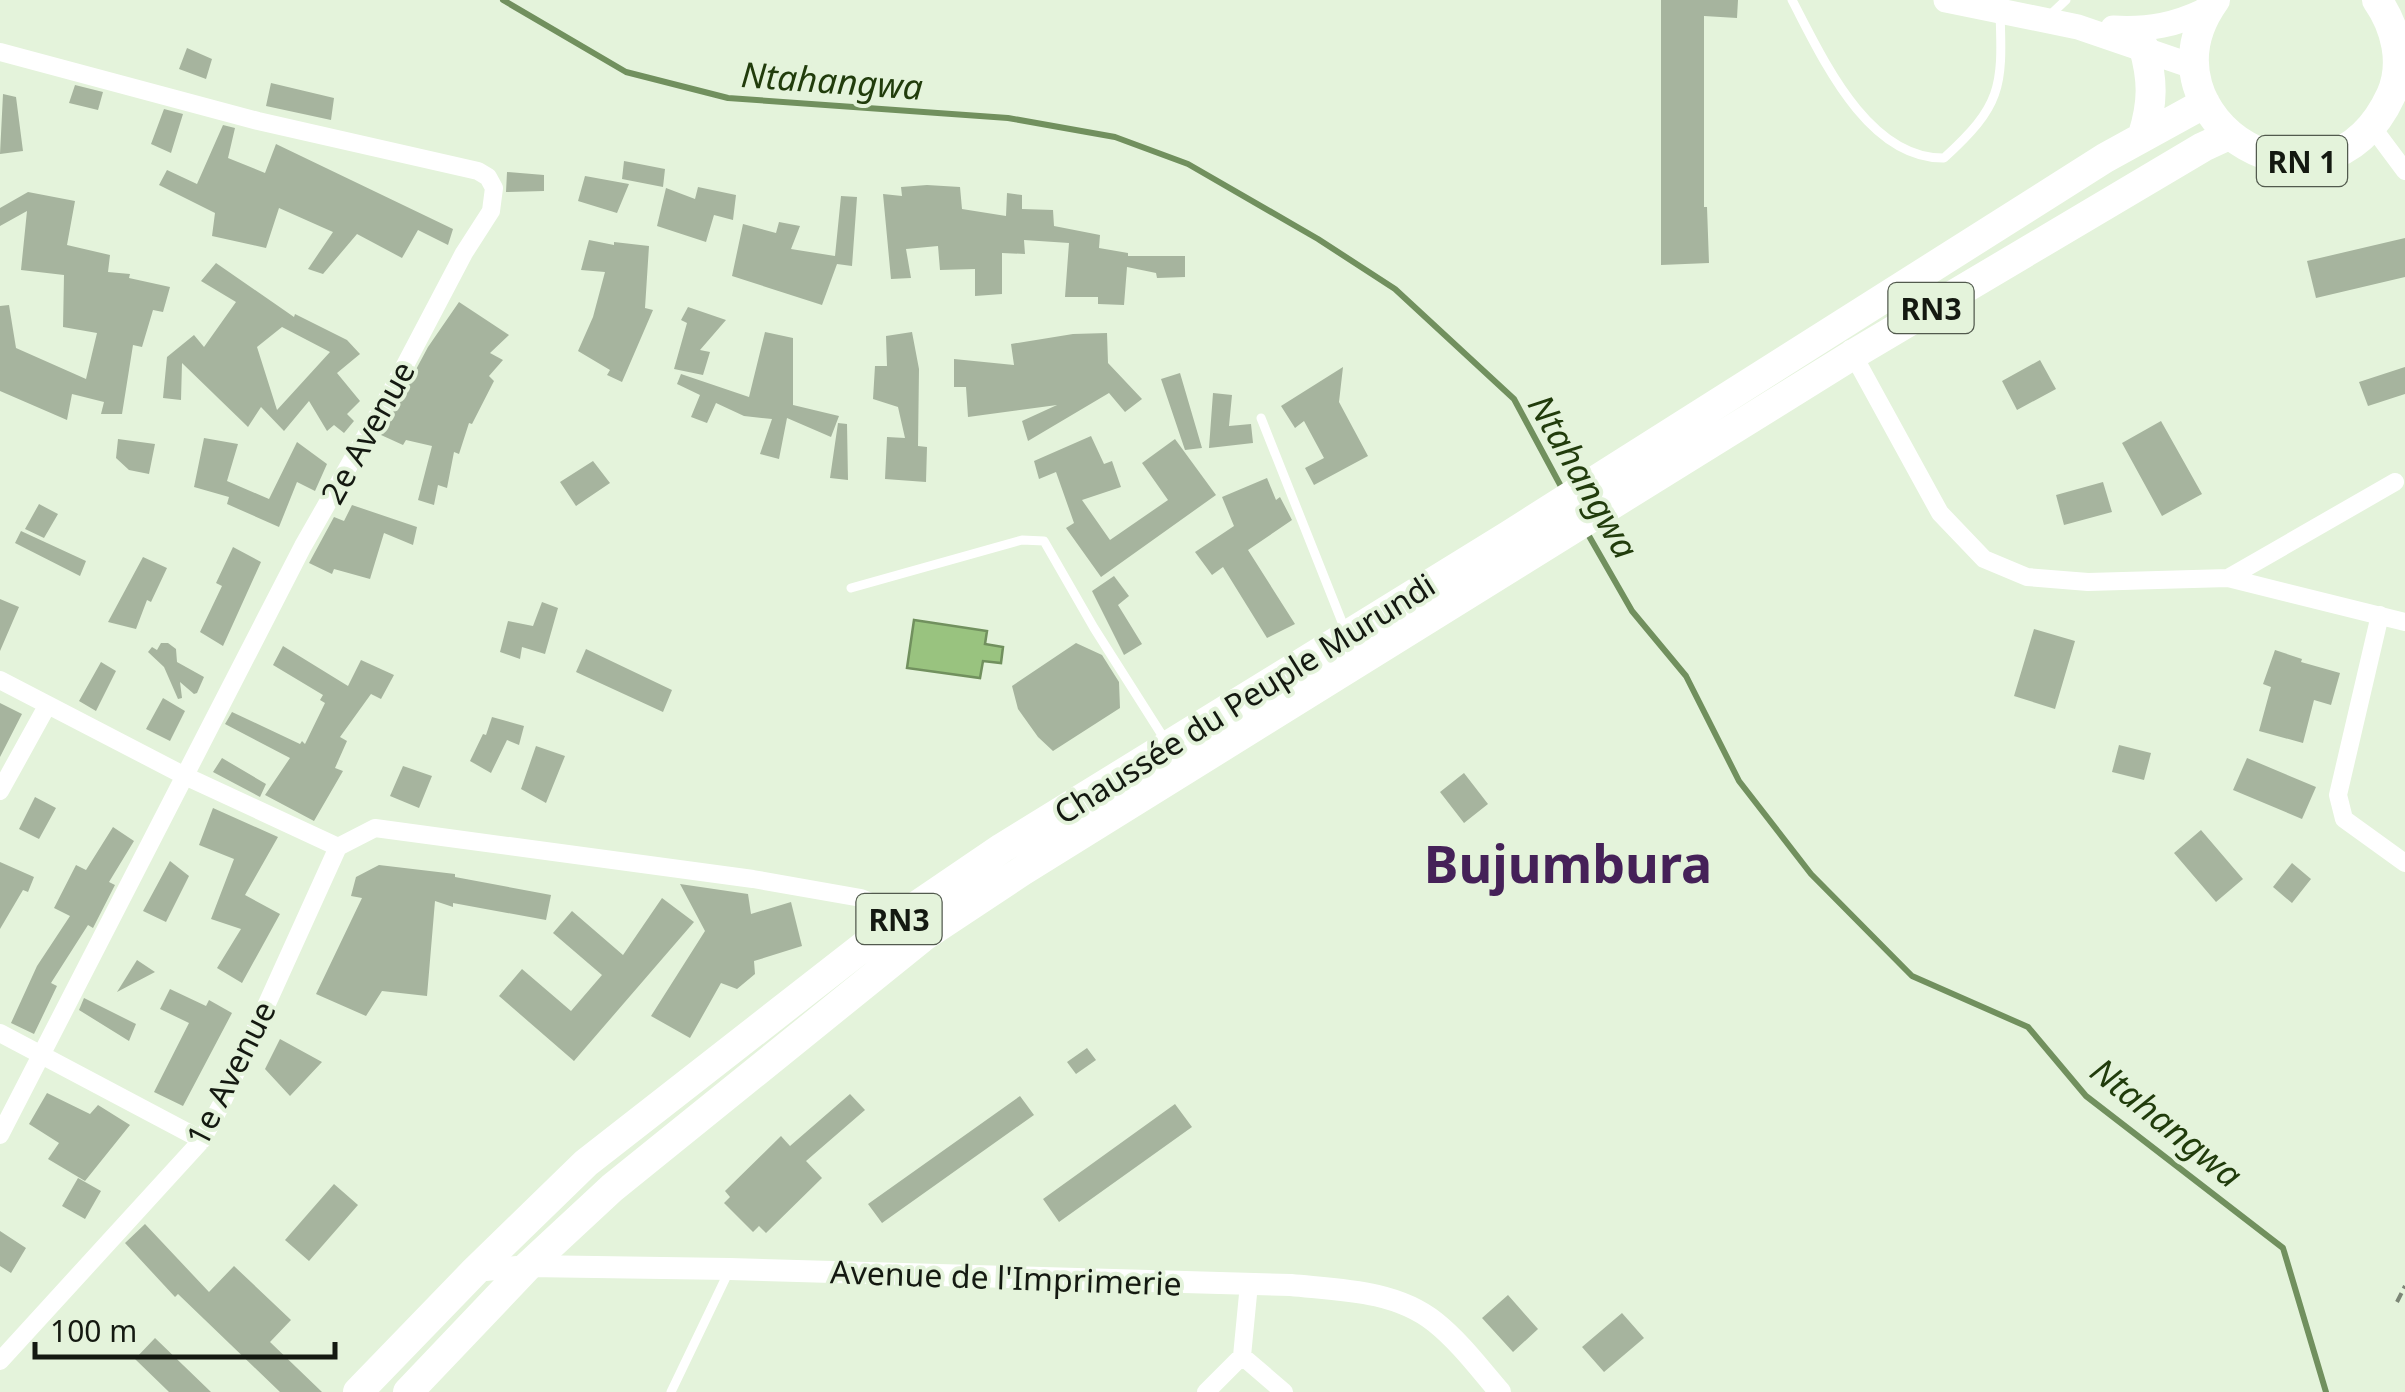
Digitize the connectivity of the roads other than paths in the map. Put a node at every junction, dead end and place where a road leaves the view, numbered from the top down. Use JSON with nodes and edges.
{"nodes":[{"id":1,"x":1792,"y":0,"type":"edge"},
{"id":2,"x":1946,"y":0,"type":"edge"},
{"id":3,"x":2066,"y":0,"type":"edge"},
{"id":4,"x":2378,"y":0,"type":"edge"},
{"id":5,"x":2212,"y":4,"type":"edge"},
{"id":6,"x":2000,"y":11,"type":"junction"},
{"id":7,"x":2044,"y":20,"type":"junction"},
{"id":8,"x":2078,"y":27,"type":"junction"},
{"id":9,"x":2144,"y":48,"type":"junction"},
{"id":10,"x":0,"y":52,"type":"edge"},
{"id":11,"x":2402,"y":57,"type":"edge"},
{"id":12,"x":2195,"y":67,"type":"junction"},
{"id":13,"x":2205,"y":103,"type":"junction"},
{"id":14,"x":2386,"y":121,"type":"edge"},
{"id":15,"x":2143,"y":135,"type":"junction"},
{"id":16,"x":2229,"y":136,"type":"junction"},
{"id":17,"x":2405,"y":171,"type":"edge"},
{"id":18,"x":1835,"y":328,"type":"junction"},
{"id":19,"x":1854,"y":354,"type":"junction"},
{"id":20,"x":1261,"y":418,"type":"dead end"},
{"id":21,"x":1629,"y":477,"type":"junction"},
{"id":22,"x":2395,"y":482,"type":"dead end"},
{"id":23,"x":1516,"y":548,"type":"junction"},
{"id":24,"x":2228,"y":578,"type":"junction"},
{"id":25,"x":851,"y":588,"type":"dead end"},
{"id":26,"x":2380,"y":615,"type":"junction"},
{"id":27,"x":2405,"y":622,"type":"edge"},
{"id":28,"x":1347,"y":635,"type":"junction"},
{"id":29,"x":0,"y":680,"type":"edge"},
{"id":30,"x":47,"y":706,"type":"junction"},
{"id":31,"x":1169,"y":745,"type":"junction"},
{"id":32,"x":185,"y":776,"type":"junction"},
{"id":33,"x":0,"y":791,"type":"edge"},
{"id":34,"x":338,"y":847,"type":"junction"},
{"id":35,"x":2405,"y":863,"type":"edge"},
{"id":36,"x":914,"y":925,"type":"junction"},
{"id":37,"x":0,"y":1033,"type":"edge"},
{"id":38,"x":44,"y":1055,"type":"junction"},
{"id":39,"x":0,"y":1135,"type":"edge"},
{"id":40,"x":202,"y":1140,"type":"junction"},
{"id":41,"x":528,"y":1266,"type":"junction"},
{"id":42,"x":730,"y":1269,"type":"junction"},
{"id":43,"x":474,"y":1271,"type":"junction"},
{"id":44,"x":1249,"y":1284,"type":"junction"},
{"id":45,"x":1242,"y":1356,"type":"junction"},
{"id":46,"x":0,"y":1361,"type":"edge"},
{"id":47,"x":358,"y":1392,"type":"edge"},
{"id":48,"x":408,"y":1392,"type":"edge"},
{"id":49,"x":671,"y":1392,"type":"edge"},
{"id":50,"x":1206,"y":1392,"type":"edge"},
{"id":51,"x":1284,"y":1392,"type":"edge"},
{"id":52,"x":1500,"y":1392,"type":"edge"}],
"edges":[{"from":1,"to":6,"type":"lane"},
{"from":2,"to":6,"type":"main road"},
{"from":3,"to":7,"type":"lane"},
{"from":4,"to":11,"type":"highway","number":"RN 1"},
{"from":5,"to":8,"type":"main road"},
{"from":5,"to":12,"type":"highway","number":"RN 1"},
{"from":6,"to":7,"type":"main road"},
{"from":7,"to":8,"type":"main road"},
{"from":8,"to":9,"type":"main road"},
{"from":9,"to":12,"type":"main road"},
{"from":9,"to":15,"type":"highway"},
{"from":10,"to":32,"type":"street","name":"2e Avenue"},
{"from":11,"to":14,"type":"highway","number":"RN 1"},
{"from":12,"to":13,"type":"highway","number":"RN 1"},
{"from":13,"to":15,"type":"highway","name":"Chaussée du Peuple Murundi","number":"RN3"},
{"from":13,"to":16,"type":"highway","number":"RN 1"},
{"from":14,"to":16,"type":"highway","number":"RN 1"},
{"from":14,"to":17,"type":"street"},
{"from":15,"to":18,"type":"highway","name":"Chaussée du Peuple Murundi","number":"RN3"},
{"from":16,"to":19,"type":"highway","name":"Chaussée du Peuple Murundi","number":"RN3"},
{"from":18,"to":19,"type":"street"},
{"from":18,"to":21,"type":"highway","name":"Chaussée du Peuple Murundi","number":"RN3"},
{"from":19,"to":21,"type":"highway","name":"Chaussée du Peuple Murundi","number":"RN3"},
{"from":19,"to":24,"type":"street"},
{"from":20,"to":28,"type":"lane"},
{"from":21,"to":23,"type":"highway","name":"Chaussée du Peuple Murundi","number":"RN3"},
{"from":22,"to":24,"type":"street"},
{"from":23,"to":28,"type":"highway","name":"Chaussée du Peuple Murundi","number":"RN3"},
{"from":23,"to":36,"type":"highway","name":"Chaussée du Peuple Murundi","number":"RN3"},
{"from":24,"to":26,"type":"street"},
{"from":25,"to":31,"type":"lane"},
{"from":26,"to":27,"type":"street"},
{"from":26,"to":35,"type":"street"},
{"from":28,"to":31,"type":"highway","name":"Chaussée du Peuple Murundi","number":"RN3"},
{"from":29,"to":30,"type":"street"},
{"from":30,"to":32,"type":"street"},
{"from":30,"to":33,"type":"street"},
{"from":31,"to":36,"type":"highway","name":"Chaussée du Peuple Murundi","number":"RN3"},
{"from":32,"to":34,"type":"street"},
{"from":32,"to":38,"type":"street","name":"2e Avenue"},
{"from":34,"to":36,"type":"street"},
{"from":34,"to":40,"type":"street","name":"1e Avenue"},
{"from":36,"to":41,"type":"highway","name":"Chaussée du Peuple Murundi","number":"RN3"},
{"from":36,"to":43,"type":"highway","name":"Chaussée du Peuple Murundi","number":"RN3"},
{"from":37,"to":38,"type":"street"},
{"from":38,"to":39,"type":"street","name":"2e Avenue"},
{"from":38,"to":40,"type":"street"},
{"from":40,"to":46,"type":"street","name":"1e Avenue"},
{"from":41,"to":42,"type":"street","name":"Avenue de l'Imprimerie"},
{"from":41,"to":43,"type":"street","name":"Avenue de l'Imprimerie"},
{"from":41,"to":48,"type":"highway","name":"Chaussée du Peuple Murundi","number":"RN3"},
{"from":42,"to":44,"type":"street","name":"Avenue de l'Imprimerie"},
{"from":42,"to":49,"type":"lane"},
{"from":43,"to":47,"type":"highway","name":"Chaussée du Peuple Murundi","number":"RN3"},
{"from":44,"to":45,"type":"street"},
{"from":44,"to":52,"type":"street","name":"Avenue de l'Imprimerie"},
{"from":45,"to":50,"type":"street"},
{"from":45,"to":51,"type":"street"}]}
